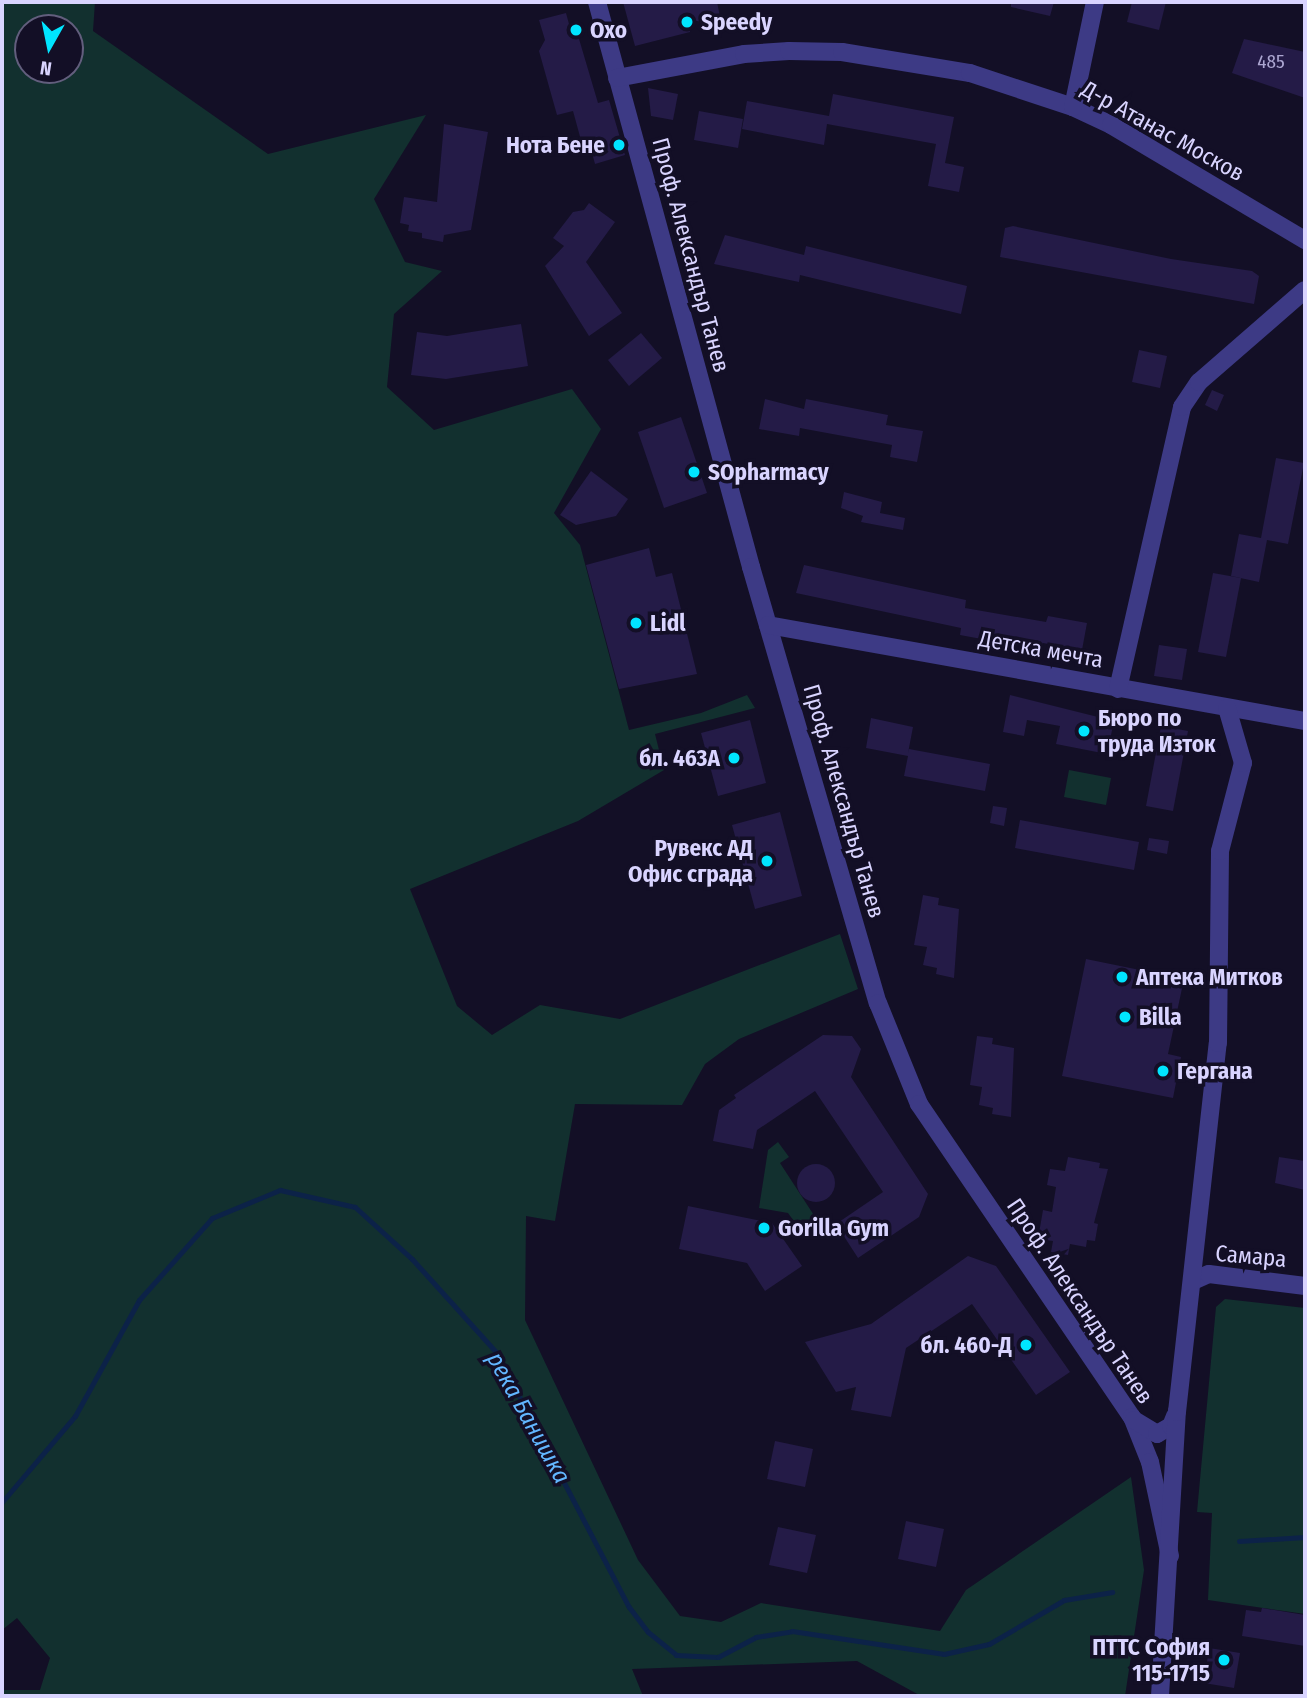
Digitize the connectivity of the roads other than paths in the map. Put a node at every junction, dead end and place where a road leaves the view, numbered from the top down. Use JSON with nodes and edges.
{"nodes":[{"id":1,"x":597,"y":2,"type":"edge"},
{"id":2,"x":1095,"y":2,"type":"edge"},
{"id":3,"x":617,"y":78,"type":"junction"},
{"id":4,"x":1073,"y":107,"type":"junction"},
{"id":5,"x":1305,"y":240,"type":"edge"},
{"id":6,"x":1305,"y":290,"type":"edge"},
{"id":7,"x":768,"y":625,"type":"junction"},
{"id":8,"x":1118,"y":688,"type":"junction"},
{"id":9,"x":1227,"y":708,"type":"junction"},
{"id":10,"x":1305,"y":721,"type":"edge"},
{"id":11,"x":1193,"y":1281,"type":"junction"},
{"id":12,"x":1305,"y":1286,"type":"edge"},
{"id":13,"x":1177,"y":1412,"type":"junction"},
{"id":14,"x":1132,"y":1417,"type":"junction"},
{"id":15,"x":1170,"y":1556,"type":"junction"},
{"id":16,"x":1160,"y":1696,"type":"edge"}],
"edges":[{"from":1,"to":3,"type":"street","name":"Проф. Александър Танев"},
{"from":2,"to":4,"type":"street"},
{"from":3,"to":4,"type":"street","name":"Д-р Атанас Москов"},
{"from":3,"to":7,"type":"street","name":"Проф. Александър Танев"},
{"from":4,"to":5,"type":"street","name":"Д-р Атанас Москов"},
{"from":6,"to":8,"type":"street"},
{"from":7,"to":8,"type":"street","name":"Детска мечта"},
{"from":7,"to":14,"type":"street","name":"Проф. Александър Танев"},
{"from":8,"to":9,"type":"street","name":"Детска мечта"},
{"from":9,"to":10,"type":"street","name":"Детска мечта"},
{"from":9,"to":11,"type":"street"},
{"from":11,"to":12,"type":"street","name":"Самара"},
{"from":11,"to":13,"type":"street"},
{"from":13,"to":14,"type":"street"},
{"from":13,"to":15,"type":"street"},
{"from":14,"to":15,"type":"street","name":"Проф. Александър Танев"},
{"from":15,"to":16,"type":"street"}]}
